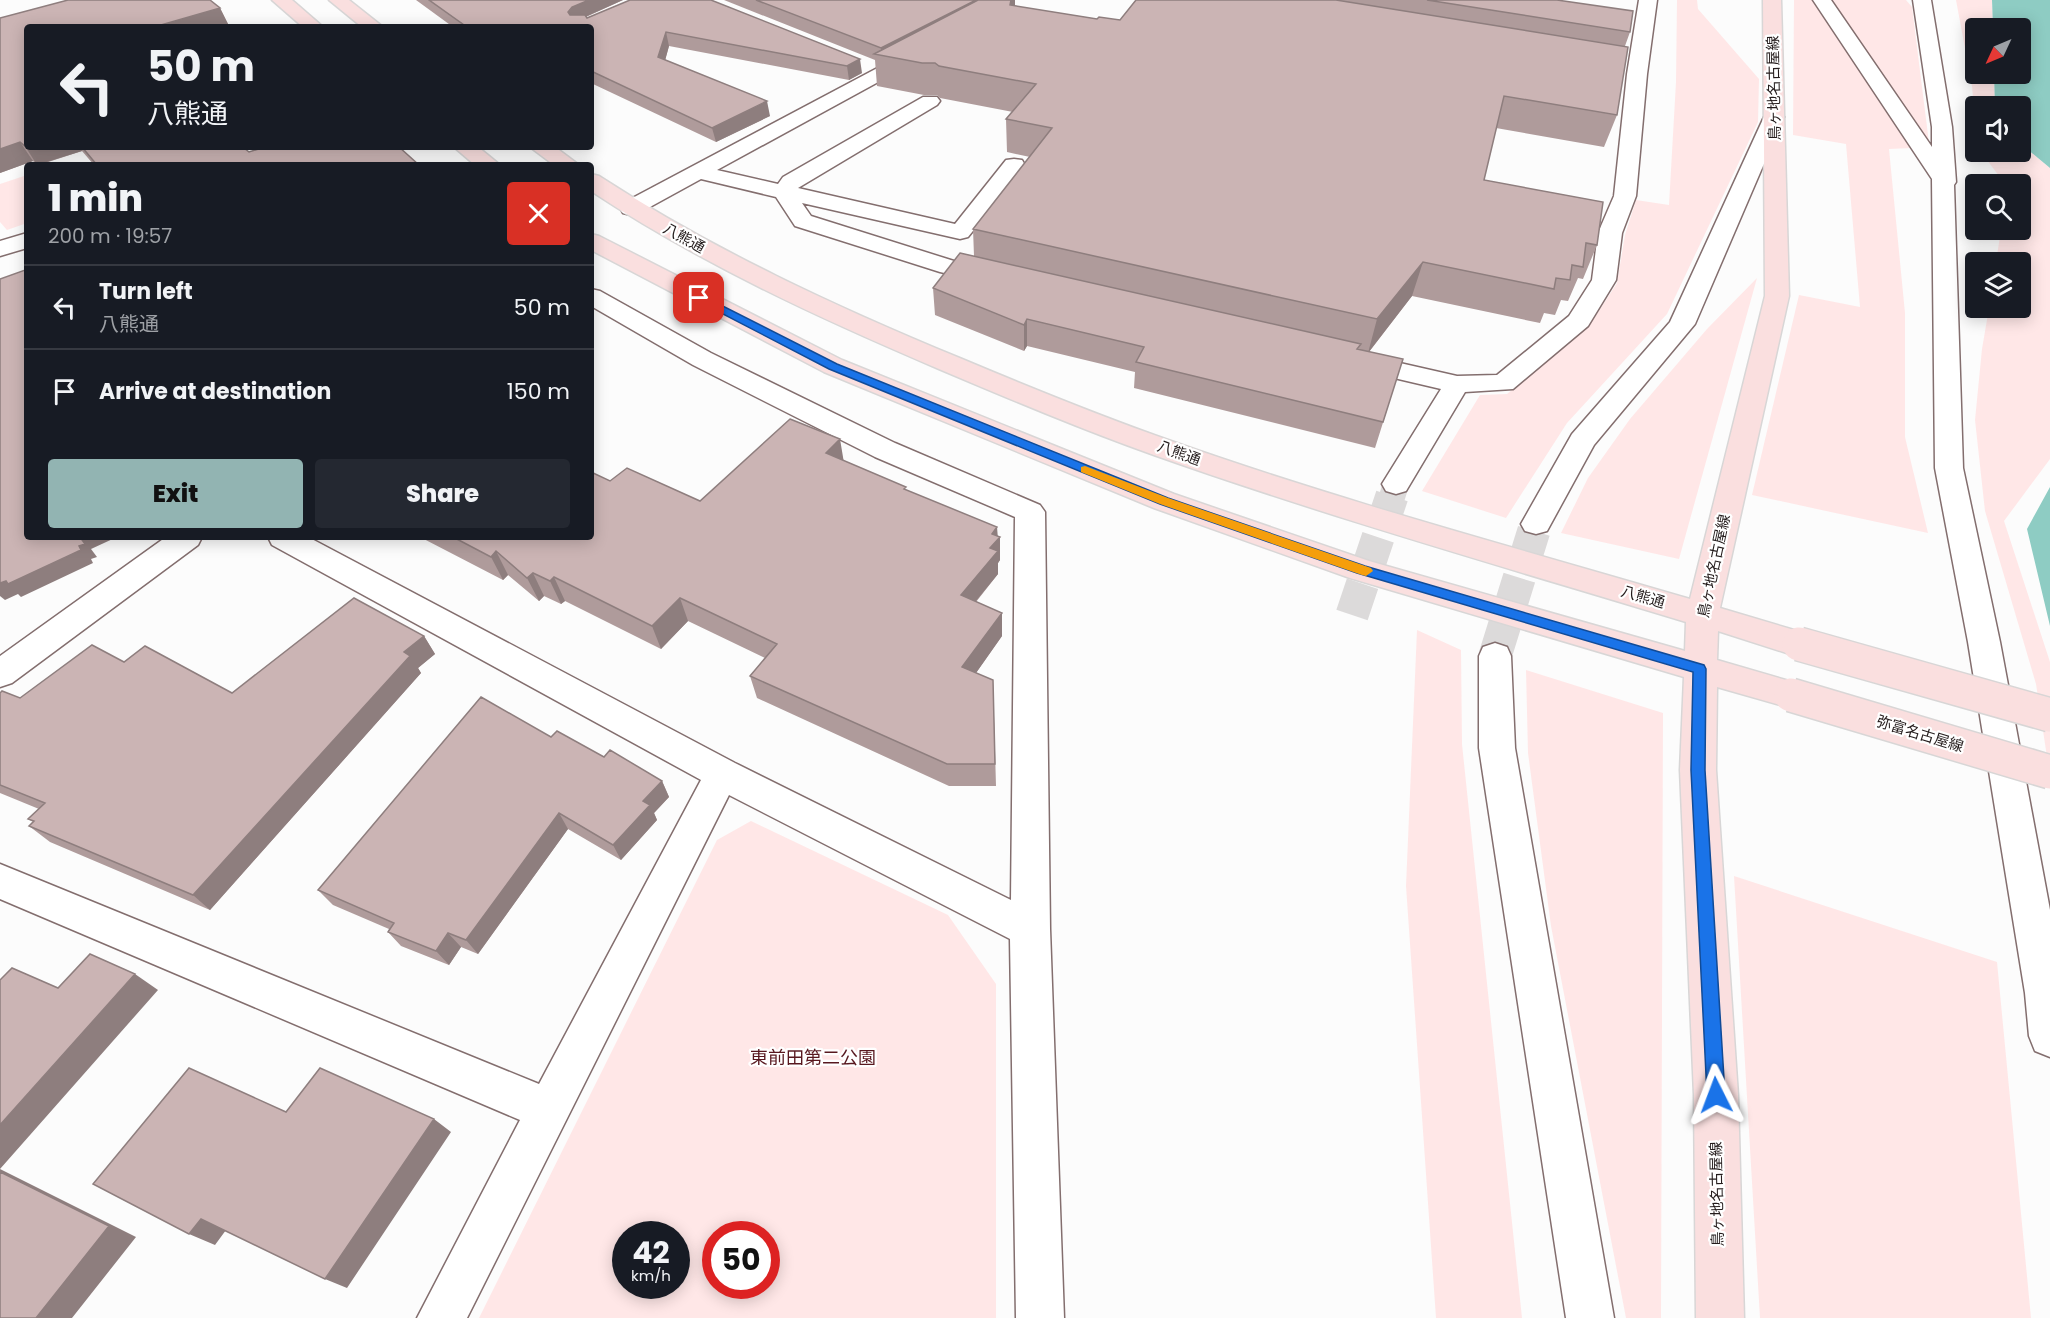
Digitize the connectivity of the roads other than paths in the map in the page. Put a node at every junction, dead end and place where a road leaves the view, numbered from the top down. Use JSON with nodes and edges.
{"nodes":[{"id":1,"x":281,"y":0,"type":"edge"},
{"id":2,"x":338,"y":0,"type":"edge"},
{"id":3,"x":1648,"y":0,"type":"edge"},
{"id":4,"x":1772,"y":0,"type":"edge"},
{"id":5,"x":1822,"y":0,"type":"edge"},
{"id":6,"x":1922,"y":0,"type":"edge"},
{"id":7,"x":310,"y":24,"type":"edge"},
{"id":8,"x":370,"y":24,"type":"edge"},
{"id":9,"x":933,"y":45,"type":"edge"},
{"id":10,"x":861,"y":64,"type":"dead end"},
{"id":11,"x":882,"y":72,"type":"junction"},
{"id":12,"x":930,"y":101,"type":"edge"},
{"id":13,"x":1774,"y":117,"type":"junction"},
{"id":14,"x":469,"y":150,"type":"edge"},
{"id":15,"x":546,"y":150,"type":"edge"},
{"id":16,"x":485,"y":162,"type":"edge"},
{"id":17,"x":564,"y":162,"type":"edge"},
{"id":18,"x":1014,"y":165,"type":"edge"},
{"id":19,"x":698,"y":172,"type":"junction"},
{"id":20,"x":1945,"y":182,"type":"junction"},
{"id":21,"x":594,"y":183,"type":"edge"},
{"id":22,"x":784,"y":192,"type":"junction"},
{"id":23,"x":631,"y":208,"type":"junction"},
{"id":24,"x":24,"y":241,"type":"edge"},
{"id":25,"x":594,"y":244,"type":"edge"},
{"id":26,"x":0,"y":249,"type":"edge"},
{"id":27,"x":1017,"y":283,"type":"edge"},
{"id":28,"x":594,"y":298,"type":"edge"},
{"id":29,"x":1330,"y":355,"type":"edge"},
{"id":30,"x":1457,"y":384,"type":"junction"},
{"id":31,"x":1396,"y":484,"type":"tunnel mouth"},
{"id":32,"x":1536,"y":524,"type":"tunnel mouth"},
{"id":33,"x":183,"y":540,"type":"edge"},
{"id":34,"x":289,"y":540,"type":"edge"},
{"id":35,"x":1702,"y":615,"type":"junction"},
{"id":36,"x":1495,"y":656,"type":"tunnel mouth"},
{"id":37,"x":1700,"y":669,"type":"junction"},
{"id":38,"x":0,"y":674,"type":"edge"},
{"id":39,"x":2050,"y":715,"type":"edge"},
{"id":40,"x":2050,"y":772,"type":"edge"},
{"id":41,"x":722,"y":774,"type":"junction"},
{"id":42,"x":0,"y":881,"type":"edge"},
{"id":43,"x":1030,"y":929,"type":"junction"},
{"id":44,"x":2050,"y":1036,"type":"edge"},
{"id":45,"x":549,"y":1110,"type":"junction"},
{"id":46,"x":441,"y":1318,"type":"edge"},
{"id":47,"x":1040,"y":1318,"type":"edge"},
{"id":48,"x":1590,"y":1318,"type":"edge"},
{"id":49,"x":1720,"y":1318,"type":"edge"}],
"edges":[{"from":1,"to":7,"type":"main road"},
{"from":2,"to":8,"type":"main road"},
{"from":3,"to":30,"type":"street"},
{"from":4,"to":13,"type":"main road","name":"鳥ヶ地名古屋線"},
{"from":5,"to":20,"type":"street"},
{"from":6,"to":20,"type":"street"},
{"from":9,"to":11,"type":"street"},
{"from":10,"to":11,"type":"street"},
{"from":11,"to":19,"type":"street"},
{"from":12,"to":22,"type":"street"},
{"from":13,"to":32,"type":"street"},
{"from":13,"to":35,"type":"main road","name":"鳥ヶ地名古屋線"},
{"from":14,"to":16,"type":"main road"},
{"from":15,"to":17,"type":"main road"},
{"from":18,"to":22,"type":"street"},
{"from":19,"to":22,"type":"street"},
{"from":19,"to":23,"type":"street"},
{"from":20,"to":44,"type":"street"},
{"from":21,"to":23,"type":"main road","name":"八熊通"},
{"from":22,"to":27,"type":"street"},
{"from":23,"to":35,"type":"main road","name":"八熊通"},
{"from":24,"to":26,"type":"street"},
{"from":25,"to":37,"type":"main road"},
{"from":28,"to":43,"type":"street"},
{"from":29,"to":30,"type":"street"},
{"from":30,"to":31,"type":"street"},
{"from":33,"to":38,"type":"street"},
{"from":34,"to":41,"type":"street"},
{"from":35,"to":37,"type":"main road","name":"鳥ヶ地名古屋線"},
{"from":35,"to":39,"type":"main road","name":"八熊通","bridge":true},
{"from":36,"to":48,"type":"street"},
{"from":37,"to":40,"type":"main road","name":"弥富名古屋線","bridge":true},
{"from":37,"to":49,"type":"main road","name":"鳥ヶ地名古屋線"},
{"from":41,"to":43,"type":"street"},
{"from":41,"to":45,"type":"street"},
{"from":42,"to":45,"type":"street"},
{"from":43,"to":47,"type":"street"},
{"from":45,"to":46,"type":"street"}]}
